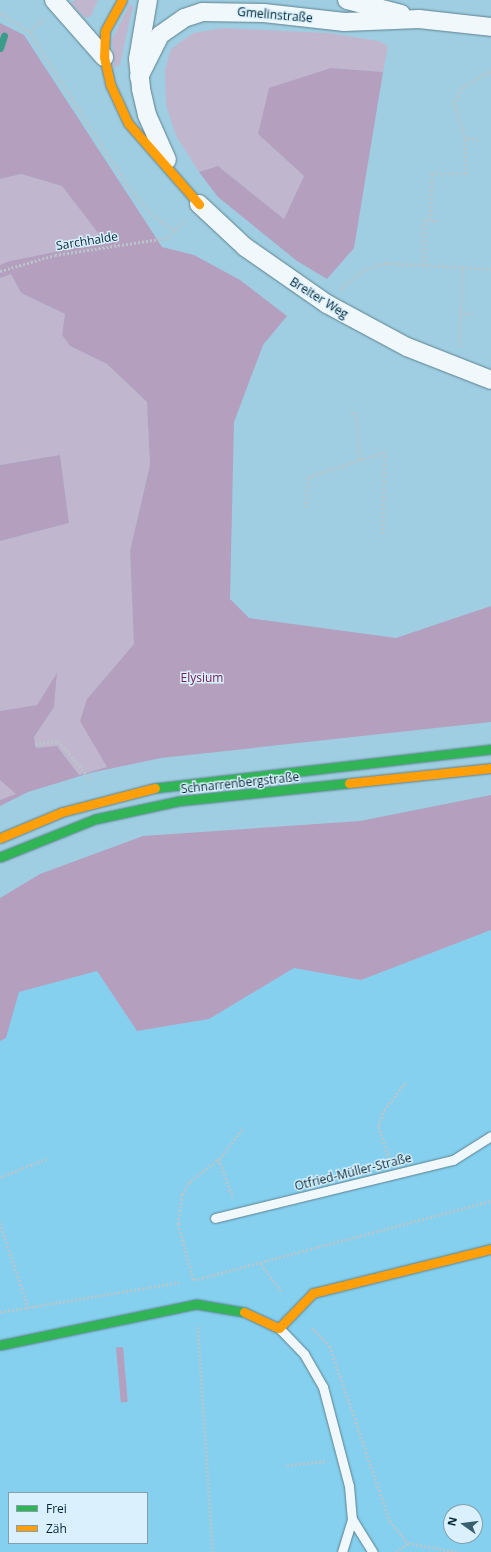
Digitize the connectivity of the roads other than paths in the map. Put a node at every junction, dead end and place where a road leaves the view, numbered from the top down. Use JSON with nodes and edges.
{"nodes":[{"id":1,"x":122,"y":0,"type":"edge"},
{"id":2,"x":148,"y":0,"type":"edge"},
{"id":3,"x":346,"y":0,"type":"edge"},
{"id":4,"x":50,"y":7,"type":"edge"},
{"id":5,"x":419,"y":19,"type":"junction"},
{"id":6,"x":344,"y":22,"type":"junction"},
{"id":7,"x":491,"y":27,"type":"edge"},
{"id":8,"x":104,"y":57,"type":"junction"},
{"id":9,"x":140,"y":77,"type":"junction"},
{"id":10,"x":175,"y":175,"type":"junction"},
{"id":11,"x":200,"y":204,"type":"joint"},
{"id":12,"x":491,"y":380,"type":"edge"},
{"id":13,"x":491,"y":749,"type":"edge"},
{"id":14,"x":491,"y":768,"type":"edge"},
{"id":15,"x":0,"y":838,"type":"edge"},
{"id":16,"x":0,"y":857,"type":"edge"},
{"id":17,"x":491,"y":1136,"type":"edge"},
{"id":18,"x":215,"y":1218,"type":"dead end"},
{"id":19,"x":491,"y":1249,"type":"edge"},
{"id":20,"x":279,"y":1328,"type":"junction"},
{"id":21,"x":0,"y":1345,"type":"edge"},
{"id":22,"x":352,"y":1519,"type":"junction"},
{"id":23,"x":342,"y":1552,"type":"edge"},
{"id":24,"x":373,"y":1552,"type":"edge"}],
"edges":[{"from":1,"to":8,"type":"street","name":"Breiter Weg"},
{"from":2,"to":9,"type":"street","name":"Breiter Weg"},
{"from":3,"to":5,"type":"street","name":"Gmelinstraße"},
{"from":3,"to":6,"type":"street"},
{"from":4,"to":8,"type":"street"},
{"from":5,"to":6,"type":"street","name":"Gmelinstraße"},
{"from":5,"to":7,"type":"street","name":"Gmelinstraße"},
{"from":6,"to":9,"type":"street","name":"Gmelinstraße"},
{"from":8,"to":10,"type":"street","name":"Breiter Weg"},
{"from":9,"to":10,"type":"street","name":"Breiter Weg"},
{"from":10,"to":11,"type":"street","name":"Breiter Weg"},
{"from":11,"to":12,"type":"street","name":"Breiter Weg"},
{"from":13,"to":15,"type":"street","name":"Schnarrenbergstraße"},
{"from":14,"to":16,"type":"street","name":"Schnarrenbergstraße"},
{"from":17,"to":18,"type":"lane","name":"Otfried-Müller-Straße"},
{"from":19,"to":20,"type":"street"},
{"from":20,"to":21,"type":"street"},
{"from":20,"to":22,"type":"lane"},
{"from":22,"to":23,"type":"lane"},
{"from":22,"to":24,"type":"lane"}]}
